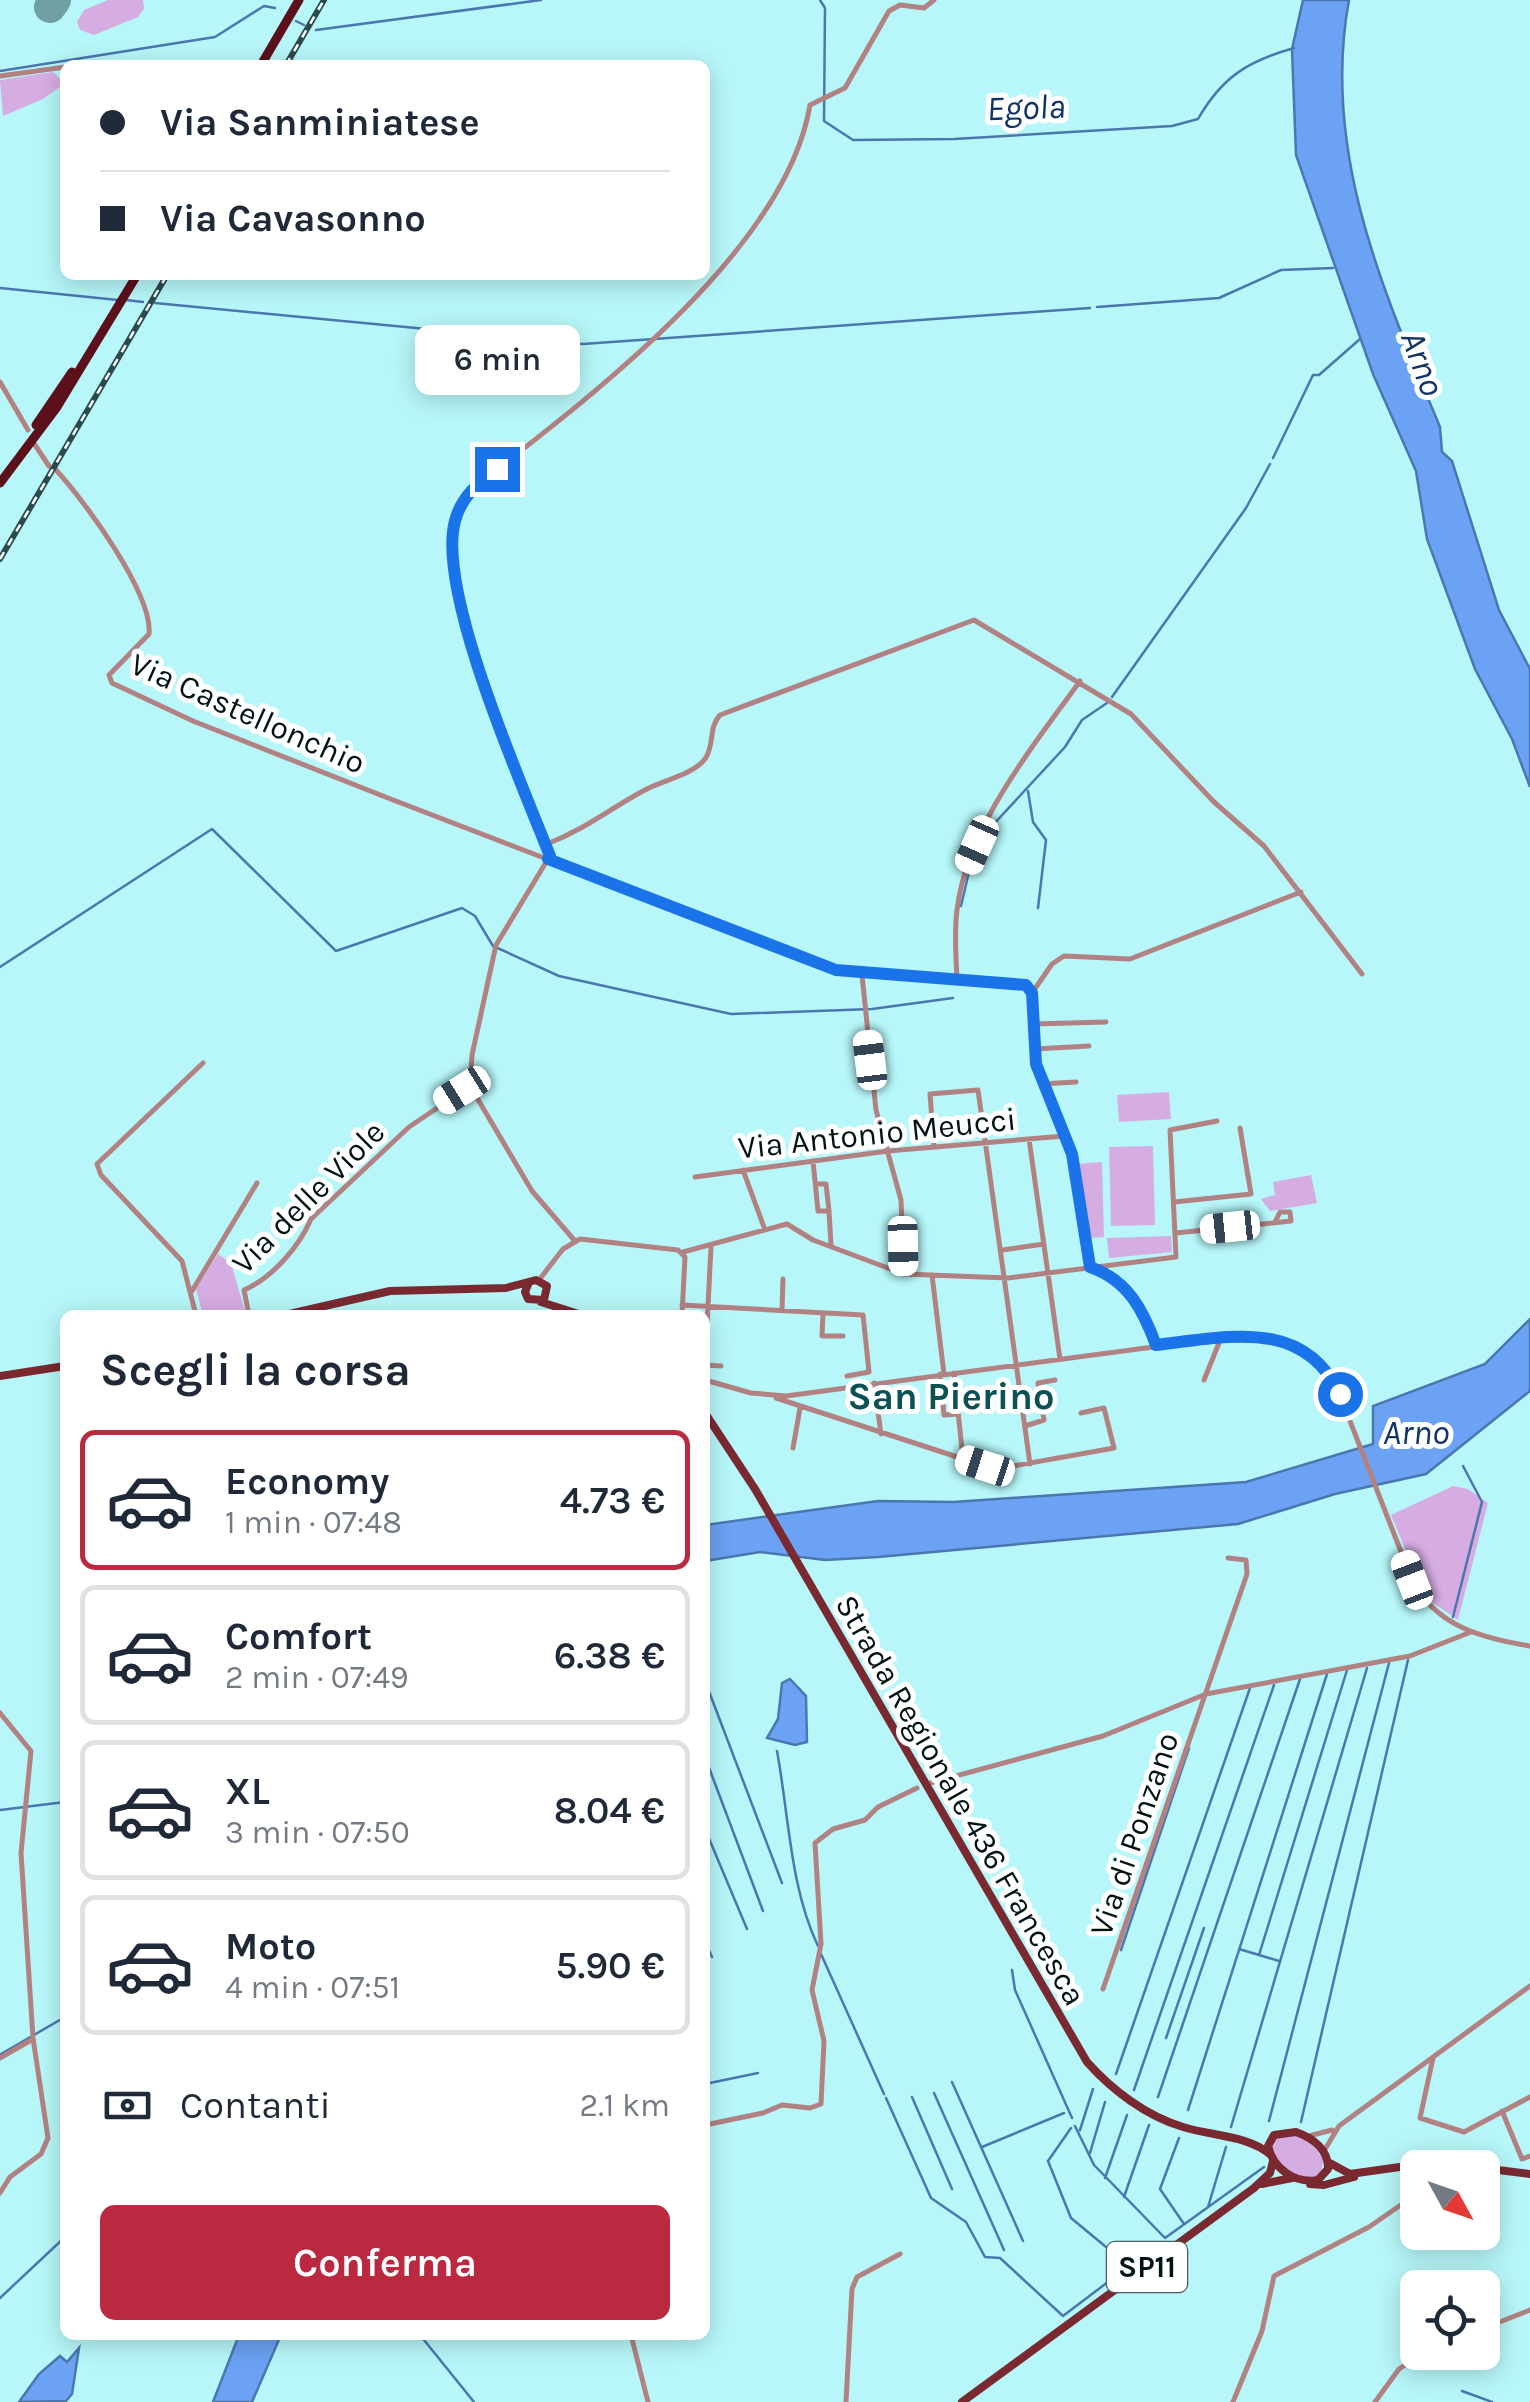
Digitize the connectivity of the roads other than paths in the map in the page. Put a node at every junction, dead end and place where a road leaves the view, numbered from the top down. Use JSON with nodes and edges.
{"nodes":[{"id":1,"x":296,"y":0,"type":"edge"},
{"id":2,"x":934,"y":0,"type":"edge"},
{"id":3,"x":261,"y":60,"type":"edge"},
{"id":4,"x":60,"y":68,"type":"edge"},
{"id":5,"x":0,"y":76,"type":"edge"},
{"id":6,"x":710,"y":277,"type":"edge"},
{"id":7,"x":131,"y":280,"type":"edge"},
{"id":8,"x":707,"y":280,"type":"edge"},
{"id":9,"x":98,"y":335,"type":"junction"},
{"id":10,"x":0,"y":382,"type":"edge"},
{"id":11,"x":28,"y":430,"type":"dead end"},
{"id":12,"x":35,"y":445,"type":"dead end"},
{"id":13,"x":0,"y":474,"type":"edge"},
{"id":14,"x":0,"y":483,"type":"edge"},
{"id":15,"x":1080,"y":681,"type":"junction"},
{"id":16,"x":546,"y":845,"type":"junction"},
{"id":17,"x":548,"y":859,"type":"junction"},
{"id":18,"x":1301,"y":892,"type":"junction"},
{"id":19,"x":1362,"y":974,"type":"dead end"},
{"id":20,"x":862,"y":975,"type":"junction"},
{"id":21,"x":956,"y":980,"type":"junction"},
{"id":22,"x":1032,"y":993,"type":"junction"},
{"id":23,"x":1106,"y":1022,"type":"dead end"},
{"id":24,"x":1033,"y":1024,"type":"junction"},
{"id":25,"x":1089,"y":1046,"type":"dead end"},
{"id":26,"x":1035,"y":1049,"type":"junction"},
{"id":27,"x":203,"y":1063,"type":"dead end"},
{"id":28,"x":1076,"y":1082,"type":"dead end"},
{"id":29,"x":1041,"y":1084,"type":"junction"},
{"id":30,"x":470,"y":1086,"type":"junction"},
{"id":31,"x":1217,"y":1121,"type":"dead end"},
{"id":32,"x":1240,"y":1128,"type":"dead end"},
{"id":33,"x":1064,"y":1136,"type":"junction"},
{"id":34,"x":1029,"y":1139,"type":"junction"},
{"id":35,"x":984,"y":1142,"type":"junction"},
{"id":36,"x":934,"y":1147,"type":"junction"},
{"id":37,"x":888,"y":1151,"type":"junction"},
{"id":38,"x":813,"y":1161,"type":"junction"},
{"id":39,"x":743,"y":1170,"type":"junction"},
{"id":40,"x":695,"y":1177,"type":"dead end"},
{"id":41,"x":256,"y":1183,"type":"dead end"},
{"id":42,"x":1174,"y":1202,"type":"junction"},
{"id":43,"x":1274,"y":1222,"type":"dead end"},
{"id":44,"x":764,"y":1230,"type":"junction"},
{"id":45,"x":1176,"y":1233,"type":"junction"},
{"id":46,"x":575,"y":1241,"type":"junction"},
{"id":47,"x":1044,"y":1244,"type":"junction"},
{"id":48,"x":831,"y":1245,"type":"junction"},
{"id":49,"x":711,"y":1247,"type":"junction"},
{"id":50,"x":1003,"y":1250,"type":"junction"},
{"id":51,"x":683,"y":1252,"type":"junction"},
{"id":52,"x":1117,"y":1263,"type":"junction"},
{"id":53,"x":552,"y":1264,"type":"junction"},
{"id":54,"x":1090,"y":1267,"type":"junction"},
{"id":55,"x":904,"y":1274,"type":"junction"},
{"id":56,"x":1048,"y":1274,"type":"junction"},
{"id":57,"x":932,"y":1275,"type":"junction"},
{"id":58,"x":1008,"y":1278,"type":"junction"},
{"id":59,"x":783,"y":1279,"type":"dead end"},
{"id":60,"x":1118,"y":1280,"type":"junction"},
{"id":61,"x":534,"y":1281,"type":"junction"},
{"id":62,"x":506,"y":1288,"type":"junction"},
{"id":63,"x":548,"y":1288,"type":"junction"},
{"id":64,"x":192,"y":1291,"type":"junction"},
{"id":65,"x":526,"y":1297,"type":"junction"},
{"id":66,"x":540,"y":1302,"type":"junction"},
{"id":67,"x":682,"y":1305,"type":"junction"},
{"id":68,"x":563,"y":1306,"type":"junction"},
{"id":69,"x":708,"y":1306,"type":"junction"},
{"id":70,"x":195,"y":1310,"type":"edge"},
{"id":71,"x":249,"y":1310,"type":"edge"},
{"id":72,"x":307,"y":1310,"type":"edge"},
{"id":73,"x":571,"y":1310,"type":"edge"},
{"id":74,"x":682,"y":1310,"type":"edge"},
{"id":75,"x":708,"y":1310,"type":"edge"},
{"id":76,"x":782,"y":1310,"type":"junction"},
{"id":77,"x":823,"y":1313,"type":"junction"},
{"id":78,"x":843,"y":1336,"type":"dead end"},
{"id":79,"x":1221,"y":1338,"type":"junction"},
{"id":80,"x":1156,"y":1345,"type":"junction"},
{"id":81,"x":1060,"y":1358,"type":"junction"},
{"id":82,"x":1017,"y":1364,"type":"junction"},
{"id":83,"x":710,"y":1365,"type":"edge"},
{"id":84,"x":720,"y":1366,"type":"dead end"},
{"id":85,"x":60,"y":1367,"type":"edge"},
{"id":86,"x":954,"y":1373,"type":"junction"},
{"id":87,"x":942,"y":1374,"type":"junction"},
{"id":88,"x":0,"y":1376,"type":"edge"},
{"id":89,"x":848,"y":1376,"type":"dead end"},
{"id":90,"x":1055,"y":1380,"type":"dead end"},
{"id":91,"x":1204,"y":1380,"type":"dead end"},
{"id":92,"x":710,"y":1381,"type":"edge"},
{"id":93,"x":874,"y":1383,"type":"junction"},
{"id":94,"x":774,"y":1396,"type":"junction"},
{"id":95,"x":800,"y":1408,"type":"junction"},
{"id":96,"x":1080,"y":1413,"type":"dead end"},
{"id":97,"x":958,"y":1414,"type":"junction"},
{"id":98,"x":710,"y":1420,"type":"edge"},
{"id":99,"x":1024,"y":1426,"type":"junction"},
{"id":100,"x":881,"y":1434,"type":"junction"},
{"id":101,"x":792,"y":1448,"type":"dead end"},
{"id":102,"x":963,"y":1459,"type":"junction"},
{"id":103,"x":1030,"y":1464,"type":"junction"},
{"id":104,"x":1228,"y":1558,"type":"dead end"},
{"id":105,"x":1471,"y":1632,"type":"junction"},
{"id":106,"x":1530,"y":1646,"type":"edge"},
{"id":107,"x":1206,"y":1694,"type":"junction"},
{"id":108,"x":0,"y":1712,"type":"edge"},
{"id":109,"x":930,"y":1783,"type":"dead end"},
{"id":110,"x":917,"y":1788,"type":"dead end"},
{"id":111,"x":1530,"y":1986,"type":"edge"},
{"id":112,"x":1102,"y":1989,"type":"dead end"},
{"id":113,"x":33,"y":2037,"type":"junction"},
{"id":114,"x":0,"y":2058,"type":"edge"},
{"id":115,"x":1432,"y":2058,"type":"junction"},
{"id":116,"x":1530,"y":2096,"type":"edge"},
{"id":117,"x":1502,"y":2111,"type":"junction"},
{"id":118,"x":710,"y":2124,"type":"edge"},
{"id":119,"x":1339,"y":2126,"type":"junction"},
{"id":120,"x":1278,"y":2133,"type":"junction"},
{"id":121,"x":1301,"y":2134,"type":"junction"},
{"id":122,"x":1238,"y":2139,"type":"junction"},
{"id":123,"x":1530,"y":2156,"type":"edge"},
{"id":124,"x":1326,"y":2157,"type":"junction"},
{"id":125,"x":1272,"y":2158,"type":"junction"},
{"id":126,"x":1400,"y":2166,"type":"edge"},
{"id":127,"x":1500,"y":2170,"type":"edge"},
{"id":128,"x":1372,"y":2171,"type":"junction"},
{"id":129,"x":1530,"y":2174,"type":"edge"},
{"id":130,"x":1298,"y":2179,"type":"junction"},
{"id":131,"x":1254,"y":2188,"type":"junction"},
{"id":132,"x":0,"y":2193,"type":"edge"},
{"id":133,"x":1400,"y":2205,"type":"edge"},
{"id":134,"x":900,"y":2254,"type":"dead end"},
{"id":135,"x":1530,"y":2310,"type":"edge"},
{"id":136,"x":1500,"y":2322,"type":"edge"},
{"id":137,"x":633,"y":2340,"type":"edge"},
{"id":138,"x":1400,"y":2369,"type":"edge"},
{"id":139,"x":648,"y":2402,"type":"edge"},
{"id":140,"x":846,"y":2402,"type":"edge"},
{"id":141,"x":962,"y":2402,"type":"edge"},
{"id":142,"x":1233,"y":2402,"type":"edge"},
{"id":143,"x":1375,"y":2402,"type":"edge"}],
"edges":[{"from":1,"to":3,"type":"highway"},
{"from":2,"to":6,"type":"street"},
{"from":4,"to":5,"type":"street"},
{"from":7,"to":9,"type":"highway"},
{"from":8,"to":16,"type":"street"},
{"from":9,"to":13,"type":"highway"},
{"from":9,"to":14,"type":"highway"},
{"from":10,"to":11,"type":"street"},
{"from":12,"to":17,"type":"street","name":"Via Castellonchio"},
{"from":15,"to":16,"type":"street"},
{"from":15,"to":18,"type":"street"},
{"from":15,"to":21,"type":"street"},
{"from":16,"to":17,"type":"street"},
{"from":17,"to":20,"type":"street"},
{"from":17,"to":30,"type":"street"},
{"from":18,"to":19,"type":"street"},
{"from":18,"to":22,"type":"street"},
{"from":20,"to":21,"type":"street"},
{"from":20,"to":37,"type":"street"},
{"from":21,"to":22,"type":"street"},
{"from":22,"to":24,"type":"street"},
{"from":23,"to":24,"type":"street"},
{"from":24,"to":26,"type":"street"},
{"from":25,"to":26,"type":"street"},
{"from":26,"to":29,"type":"street"},
{"from":27,"to":64,"type":"street"},
{"from":28,"to":29,"type":"street"},
{"from":29,"to":33,"type":"street"},
{"from":30,"to":46,"type":"street"},
{"from":30,"to":71,"type":"street","name":"Via delle Viole"},
{"from":31,"to":42,"type":"street"},
{"from":32,"to":42,"type":"street"},
{"from":33,"to":34,"type":"street","name":"Via Antonio Meucci"},
{"from":33,"to":54,"type":"street"},
{"from":34,"to":35,"type":"street","name":"Via Antonio Meucci"},
{"from":34,"to":47,"type":"street"},
{"from":35,"to":36,"type":"street","name":"Via Antonio Meucci"},
{"from":35,"to":36,"type":"street"},
{"from":35,"to":50,"type":"street"},
{"from":36,"to":37,"type":"street","name":"Via Antonio Meucci"},
{"from":37,"to":38,"type":"street","name":"Via Antonio Meucci"},
{"from":37,"to":55,"type":"street"},
{"from":38,"to":39,"type":"street","name":"Via Antonio Meucci"},
{"from":38,"to":48,"type":"street"},
{"from":39,"to":40,"type":"street","name":"Via Antonio Meucci"},
{"from":39,"to":44,"type":"street"},
{"from":41,"to":64,"type":"street"},
{"from":42,"to":45,"type":"street"},
{"from":43,"to":45,"type":"street"},
{"from":44,"to":48,"type":"street"},
{"from":44,"to":49,"type":"street"},
{"from":45,"to":52,"type":"street"},
{"from":46,"to":51,"type":"street"},
{"from":46,"to":53,"type":"street"},
{"from":47,"to":50,"type":"street"},
{"from":47,"to":56,"type":"street"},
{"from":48,"to":55,"type":"street"},
{"from":49,"to":51,"type":"street"},
{"from":49,"to":69,"type":"street"},
{"from":50,"to":58,"type":"street"},
{"from":51,"to":67,"type":"street"},
{"from":52,"to":54,"type":"street"},
{"from":52,"to":60,"type":"street"},
{"from":53,"to":61,"type":"street"},
{"from":53,"to":63,"type":"street"},
{"from":54,"to":56,"type":"street"},
{"from":54,"to":60,"type":"street"},
{"from":55,"to":57,"type":"street"},
{"from":56,"to":58,"type":"street"},
{"from":56,"to":81,"type":"street"},
{"from":57,"to":58,"type":"street"},
{"from":57,"to":87,"type":"street"},
{"from":58,"to":82,"type":"street"},
{"from":59,"to":76,"type":"street"},
{"from":60,"to":80,"type":"street"},
{"from":61,"to":62,"type":"main road"},
{"from":61,"to":63,"type":"main road"},
{"from":61,"to":65,"type":"main road"},
{"from":62,"to":65,"type":"main road"},
{"from":62,"to":72,"type":"main road"},
{"from":63,"to":66,"type":"main road"},
{"from":63,"to":68,"type":"main road"},
{"from":64,"to":70,"type":"street"},
{"from":65,"to":66,"type":"main road"},
{"from":66,"to":68,"type":"main road"},
{"from":67,"to":69,"type":"street"},
{"from":67,"to":74,"type":"street"},
{"from":68,"to":73,"type":"main road"},
{"from":69,"to":75,"type":"street"},
{"from":69,"to":76,"type":"street"},
{"from":76,"to":77,"type":"street"},
{"from":77,"to":78,"type":"street"},
{"from":77,"to":89,"type":"street"},
{"from":79,"to":80,"type":"street"},
{"from":79,"to":91,"type":"street"},
{"from":79,"to":105,"type":"street"},
{"from":80,"to":81,"type":"street"},
{"from":81,"to":82,"type":"street"},
{"from":82,"to":86,"type":"street"},
{"from":82,"to":99,"type":"street"},
{"from":83,"to":84,"type":"street"},
{"from":85,"to":88,"type":"main road"},
{"from":86,"to":87,"type":"street"},
{"from":86,"to":97,"type":"street"},
{"from":87,"to":93,"type":"street"},
{"from":87,"to":97,"type":"street"},
{"from":90,"to":99,"type":"street"},
{"from":92,"to":94,"type":"street"},
{"from":93,"to":94,"type":"street"},
{"from":93,"to":100,"type":"street"},
{"from":94,"to":95,"type":"street"},
{"from":95,"to":100,"type":"street"},
{"from":95,"to":101,"type":"street"},
{"from":96,"to":103,"type":"street"},
{"from":97,"to":102,"type":"street"},
{"from":98,"to":122,"type":"main road","name":"Strada Regionale 436 Francesca"},
{"from":99,"to":103,"type":"street"},
{"from":100,"to":102,"type":"street"},
{"from":102,"to":103,"type":"street"},
{"from":104,"to":107,"type":"street","name":"Via di Ponzano"},
{"from":105,"to":106,"type":"street"},
{"from":105,"to":107,"type":"street","name":"Via di Ponzano"},
{"from":107,"to":109,"type":"street","name":"Via di Ponzano"},
{"from":107,"to":112,"type":"street","name":"Via di Ponzano"},
{"from":108,"to":113,"type":"street"},
{"from":110,"to":118,"type":"street"},
{"from":111,"to":115,"type":"street"},
{"from":113,"to":114,"type":"street"},
{"from":113,"to":132,"type":"street"},
{"from":115,"to":117,"type":"street"},
{"from":115,"to":119,"type":"street"},
{"from":116,"to":117,"type":"street"},
{"from":117,"to":123,"type":"street"},
{"from":119,"to":121,"type":"street"},
{"from":119,"to":124,"type":"street"},
{"from":120,"to":121,"type":"main road"},
{"from":120,"to":122,"type":"main road"},
{"from":120,"to":125,"type":"main road","number":"SP11"},
{"from":121,"to":124,"type":"main road","number":"SP11"},
{"from":122,"to":125,"type":"main road"},
{"from":124,"to":128,"type":"main road","number":"SP11"},
{"from":124,"to":130,"type":"main road","number":"SP11"},
{"from":125,"to":130,"type":"main road"},
{"from":125,"to":131,"type":"main road","number":"SP11"},
{"from":126,"to":128,"type":"main road","number":"SP11"},
{"from":127,"to":129,"type":"main road","number":"SP11"},
{"from":128,"to":130,"type":"main road","number":"SP11"},
{"from":130,"to":131,"type":"main road","number":"SP11"},
{"from":131,"to":141,"type":"main road","number":"SP11"},
{"from":133,"to":142,"type":"street"},
{"from":134,"to":140,"type":"street"},
{"from":135,"to":136,"type":"street"},
{"from":137,"to":139,"type":"street"},
{"from":138,"to":143,"type":"street"}]}
